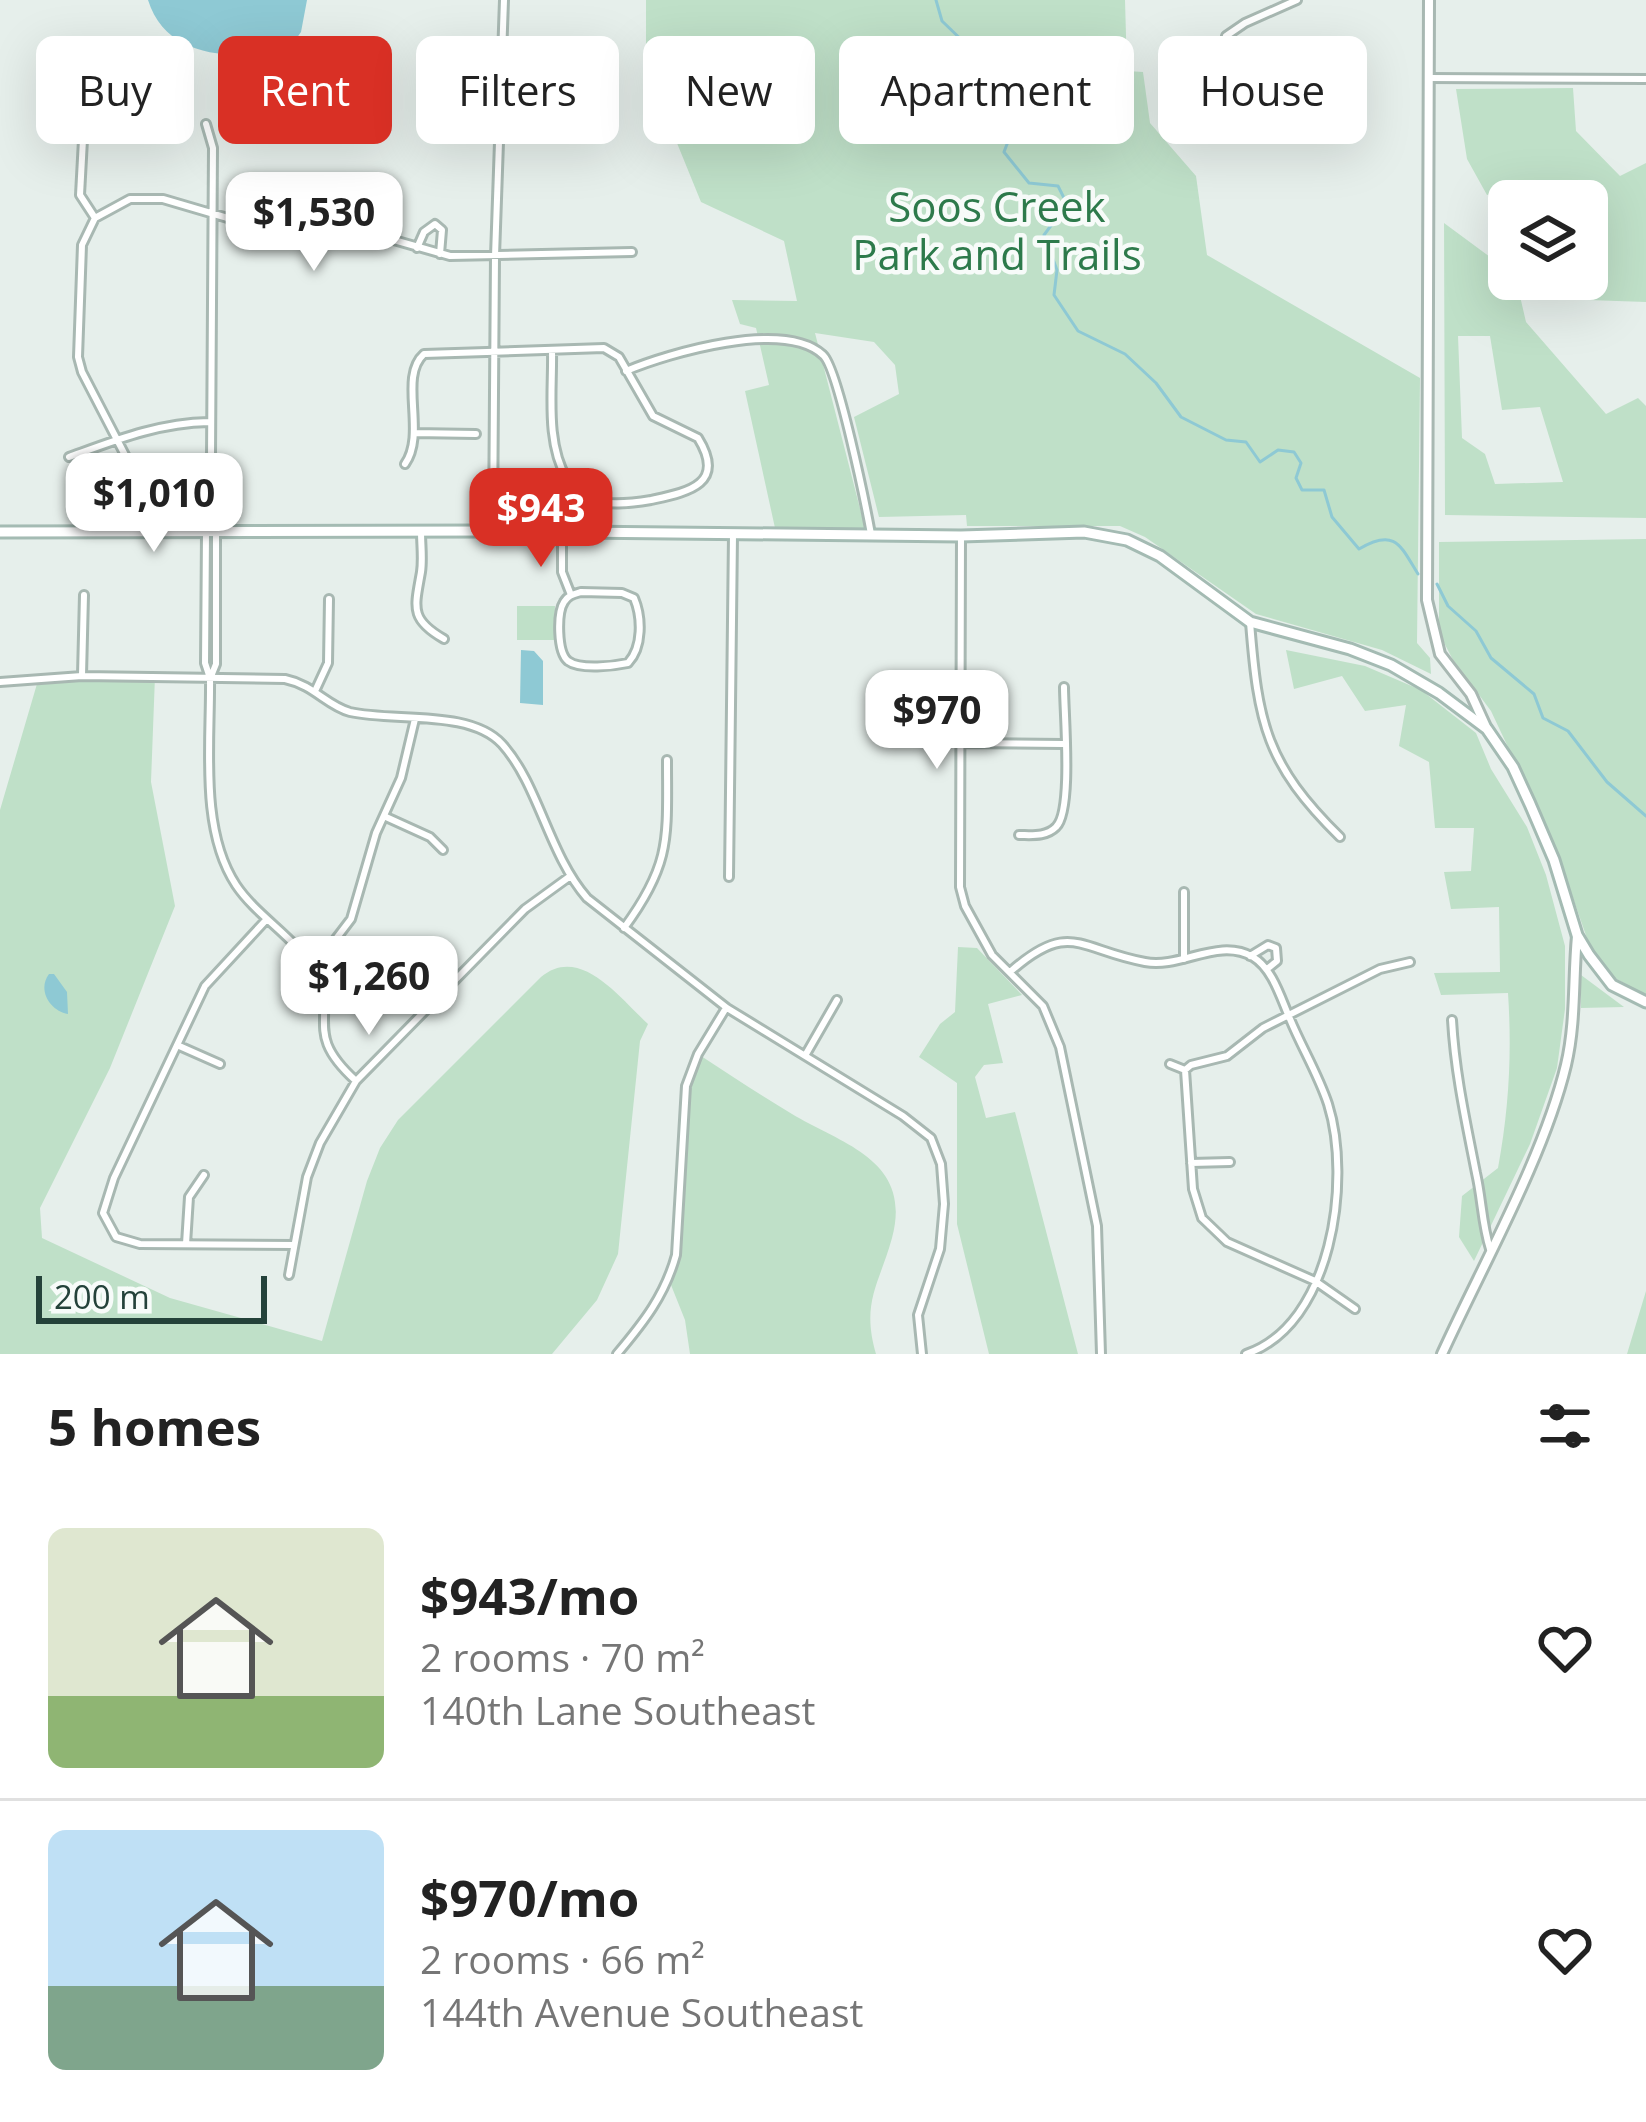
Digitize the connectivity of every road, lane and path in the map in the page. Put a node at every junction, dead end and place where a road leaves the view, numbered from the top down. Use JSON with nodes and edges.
{"nodes":[{"id":1,"x":504,"y":0,"type":"edge"},
{"id":2,"x":1297,"y":0,"type":"edge"},
{"id":3,"x":1429,"y":0,"type":"edge"},
{"id":4,"x":503,"y":36,"type":"edge"},
{"id":5,"x":1226,"y":36,"type":"dead end"},
{"id":6,"x":1428,"y":78,"type":"junction"},
{"id":7,"x":1646,"y":79,"type":"edge"},
{"id":8,"x":206,"y":124,"type":"dead end"},
{"id":9,"x":82,"y":144,"type":"edge"},
{"id":10,"x":499,"y":144,"type":"edge"},
{"id":11,"x":212,"y":215,"type":"junction"},
{"id":12,"x":95,"y":218,"type":"junction"},
{"id":13,"x":306,"y":224,"type":"junction"},
{"id":14,"x":325,"y":224,"type":"junction"},
{"id":15,"x":417,"y":248,"type":"junction"},
{"id":16,"x":632,"y":251,"type":"dead end"},
{"id":17,"x":440,"y":254,"type":"junction"},
{"id":18,"x":495,"y":256,"type":"junction"},
{"id":19,"x":552,"y":350,"type":"junction"},
{"id":20,"x":494,"y":353,"type":"junction"},
{"id":21,"x":626,"y":371,"type":"junction"},
{"id":22,"x":211,"y":422,"type":"junction"},
{"id":23,"x":414,"y":433,"type":"junction"},
{"id":24,"x":476,"y":434,"type":"dead end"},
{"id":25,"x":119,"y":439,"type":"junction"},
{"id":26,"x":69,"y":457,"type":"dead end"},
{"id":27,"x":211,"y":457,"type":"dead end"},
{"id":28,"x":405,"y":464,"type":"dead end"},
{"id":29,"x":493,"y":531,"type":"junction"},
{"id":30,"x":0,"y":532,"type":"edge"},
{"id":31,"x":134,"y":532,"type":"junction"},
{"id":32,"x":211,"y":532,"type":"junction"},
{"id":33,"x":421,"y":532,"type":"junction"},
{"id":34,"x":562,"y":533,"type":"junction"},
{"id":35,"x":733,"y":535,"type":"junction"},
{"id":36,"x":871,"y":536,"type":"junction"},
{"id":37,"x":961,"y":536,"type":"junction"},
{"id":38,"x":84,"y":595,"type":"dead end"},
{"id":39,"x":571,"y":595,"type":"junction"},
{"id":40,"x":329,"y":599,"type":"dead end"},
{"id":41,"x":1250,"y":622,"type":"junction"},
{"id":42,"x":444,"y":639,"type":"dead end"},
{"id":43,"x":82,"y":676,"type":"junction"},
{"id":44,"x":211,"y":678,"type":"junction"},
{"id":45,"x":0,"y":682,"type":"edge"},
{"id":46,"x":1064,"y":687,"type":"dead end"},
{"id":47,"x":316,"y":689,"type":"junction"},
{"id":48,"x":416,"y":719,"type":"junction"},
{"id":49,"x":1487,"y":729,"type":"junction"},
{"id":50,"x":958,"y":742,"type":"junction"},
{"id":51,"x":1064,"y":744,"type":"junction"},
{"id":52,"x":667,"y":760,"type":"dead end"},
{"id":53,"x":386,"y":817,"type":"junction"},
{"id":54,"x":1019,"y":835,"type":"dead end"},
{"id":55,"x":1340,"y":837,"type":"dead end"},
{"id":56,"x":443,"y":850,"type":"dead end"},
{"id":57,"x":569,"y":877,"type":"junction"},
{"id":58,"x":729,"y":877,"type":"dead end"},
{"id":59,"x":1184,"y":892,"type":"dead end"},
{"id":60,"x":266,"y":920,"type":"junction"},
{"id":61,"x":624,"y":928,"type":"junction"},
{"id":62,"x":1577,"y":935,"type":"junction"},
{"id":63,"x":1250,"y":956,"type":"junction"},
{"id":64,"x":1184,"y":959,"type":"junction"},
{"id":65,"x":308,"y":961,"type":"junction"},
{"id":66,"x":1409,"y":962,"type":"dead end"},
{"id":67,"x":1266,"y":970,"type":"junction"},
{"id":68,"x":1010,"y":972,"type":"junction"},
{"id":69,"x":837,"y":1000,"type":"dead end"},
{"id":70,"x":1646,"y":1003,"type":"edge"},
{"id":71,"x":727,"y":1007,"type":"junction"},
{"id":72,"x":1288,"y":1015,"type":"junction"},
{"id":73,"x":1452,"y":1020,"type":"dead end"},
{"id":74,"x":177,"y":1045,"type":"junction"},
{"id":75,"x":806,"y":1055,"type":"junction"},
{"id":76,"x":220,"y":1064,"type":"dead end"},
{"id":77,"x":1170,"y":1064,"type":"dead end"},
{"id":78,"x":1185,"y":1070,"type":"junction"},
{"id":79,"x":356,"y":1081,"type":"junction"},
{"id":80,"x":1230,"y":1162,"type":"dead end"},
{"id":81,"x":1191,"y":1163,"type":"junction"},
{"id":82,"x":204,"y":1175,"type":"dead end"},
{"id":83,"x":186,"y":1244,"type":"junction"},
{"id":84,"x":294,"y":1245,"type":"junction"},
{"id":85,"x":1490,"y":1249,"type":"junction"},
{"id":86,"x":290,"y":1274,"type":"dead end"},
{"id":87,"x":1315,"y":1281,"type":"junction"},
{"id":88,"x":1355,"y":1309,"type":"dead end"},
{"id":89,"x":617,"y":1354,"type":"edge"},
{"id":90,"x":922,"y":1354,"type":"edge"},
{"id":91,"x":1101,"y":1354,"type":"edge"},
{"id":92,"x":1246,"y":1354,"type":"edge"},
{"id":93,"x":1442,"y":1354,"type":"edge"}],
"edges":[{"from":1,"to":4,"type":"street"},
{"from":2,"to":5,"type":"street"},
{"from":3,"to":6,"type":"street"},
{"from":6,"to":7,"type":"street"},
{"from":6,"to":49,"type":"street"},
{"from":8,"to":11,"type":"street"},
{"from":9,"to":12,"type":"street"},
{"from":10,"to":18,"type":"street"},
{"from":11,"to":12,"type":"street"},
{"from":11,"to":13,"type":"street"},
{"from":11,"to":22,"type":"street"},
{"from":12,"to":25,"type":"street"},
{"from":13,"to":14,"type":"street"},
{"from":13,"to":14,"type":"street"},
{"from":14,"to":15,"type":"street"},
{"from":15,"to":17,"type":"street"},
{"from":15,"to":17,"type":"street"},
{"from":16,"to":18,"type":"street"},
{"from":17,"to":18,"type":"street"},
{"from":18,"to":20,"type":"street"},
{"from":19,"to":20,"type":"street"},
{"from":19,"to":21,"type":"street"},
{"from":19,"to":21,"type":"street"},
{"from":20,"to":23,"type":"street"},
{"from":20,"to":29,"type":"street"},
{"from":21,"to":36,"type":"street"},
{"from":22,"to":25,"type":"street"},
{"from":22,"to":27,"type":"street"},
{"from":23,"to":24,"type":"street"},
{"from":23,"to":28,"type":"street"},
{"from":25,"to":26,"type":"street"},
{"from":25,"to":31,"type":"street"},
{"from":29,"to":33,"type":"main road"},
{"from":29,"to":34,"type":"main road"},
{"from":30,"to":31,"type":"main road"},
{"from":31,"to":32,"type":"main road"},
{"from":32,"to":33,"type":"main road"},
{"from":32,"to":44,"type":"street"},
{"from":33,"to":42,"type":"street"},
{"from":34,"to":35,"type":"main road"},
{"from":34,"to":39,"type":"street"},
{"from":35,"to":36,"type":"main road"},
{"from":35,"to":58,"type":"street"},
{"from":36,"to":37,"type":"main road"},
{"from":37,"to":41,"type":"main road"},
{"from":37,"to":50,"type":"street"},
{"from":38,"to":43,"type":"street"},
{"from":39,"to":39,"type":"street"},
{"from":40,"to":47,"type":"street"},
{"from":41,"to":49,"type":"main road"},
{"from":41,"to":55,"type":"street"},
{"from":43,"to":44,"type":"street"},
{"from":43,"to":45,"type":"street"},
{"from":44,"to":47,"type":"street"},
{"from":44,"to":60,"type":"street"},
{"from":46,"to":51,"type":"street"},
{"from":47,"to":48,"type":"street"},
{"from":48,"to":53,"type":"street"},
{"from":48,"to":57,"type":"street"},
{"from":49,"to":62,"type":"main road"},
{"from":50,"to":51,"type":"street"},
{"from":50,"to":68,"type":"street"},
{"from":51,"to":54,"type":"street"},
{"from":52,"to":61,"type":"street"},
{"from":53,"to":56,"type":"street"},
{"from":53,"to":65,"type":"street"},
{"from":57,"to":61,"type":"street"},
{"from":57,"to":79,"type":"street"},
{"from":59,"to":64,"type":"street"},
{"from":60,"to":65,"type":"street"},
{"from":60,"to":74,"type":"street"},
{"from":61,"to":71,"type":"street"},
{"from":62,"to":70,"type":"main road"},
{"from":62,"to":85,"type":"street"},
{"from":63,"to":64,"type":"street"},
{"from":63,"to":67,"type":"street"},
{"from":63,"to":67,"type":"street"},
{"from":64,"to":68,"type":"street"},
{"from":65,"to":79,"type":"street"},
{"from":66,"to":72,"type":"street"},
{"from":67,"to":72,"type":"street"},
{"from":68,"to":91,"type":"street"},
{"from":69,"to":75,"type":"street"},
{"from":71,"to":75,"type":"street"},
{"from":71,"to":89,"type":"street"},
{"from":72,"to":78,"type":"street"},
{"from":72,"to":87,"type":"street"},
{"from":73,"to":85,"type":"street"},
{"from":74,"to":76,"type":"street"},
{"from":74,"to":83,"type":"street"},
{"from":75,"to":90,"type":"street"},
{"from":77,"to":78,"type":"street"},
{"from":78,"to":81,"type":"street"},
{"from":79,"to":84,"type":"street"},
{"from":80,"to":81,"type":"street"},
{"from":81,"to":87,"type":"street"},
{"from":82,"to":83,"type":"street"},
{"from":83,"to":84,"type":"street"},
{"from":84,"to":86,"type":"street"},
{"from":85,"to":93,"type":"street"},
{"from":87,"to":88,"type":"street"},
{"from":87,"to":92,"type":"street"}]}
